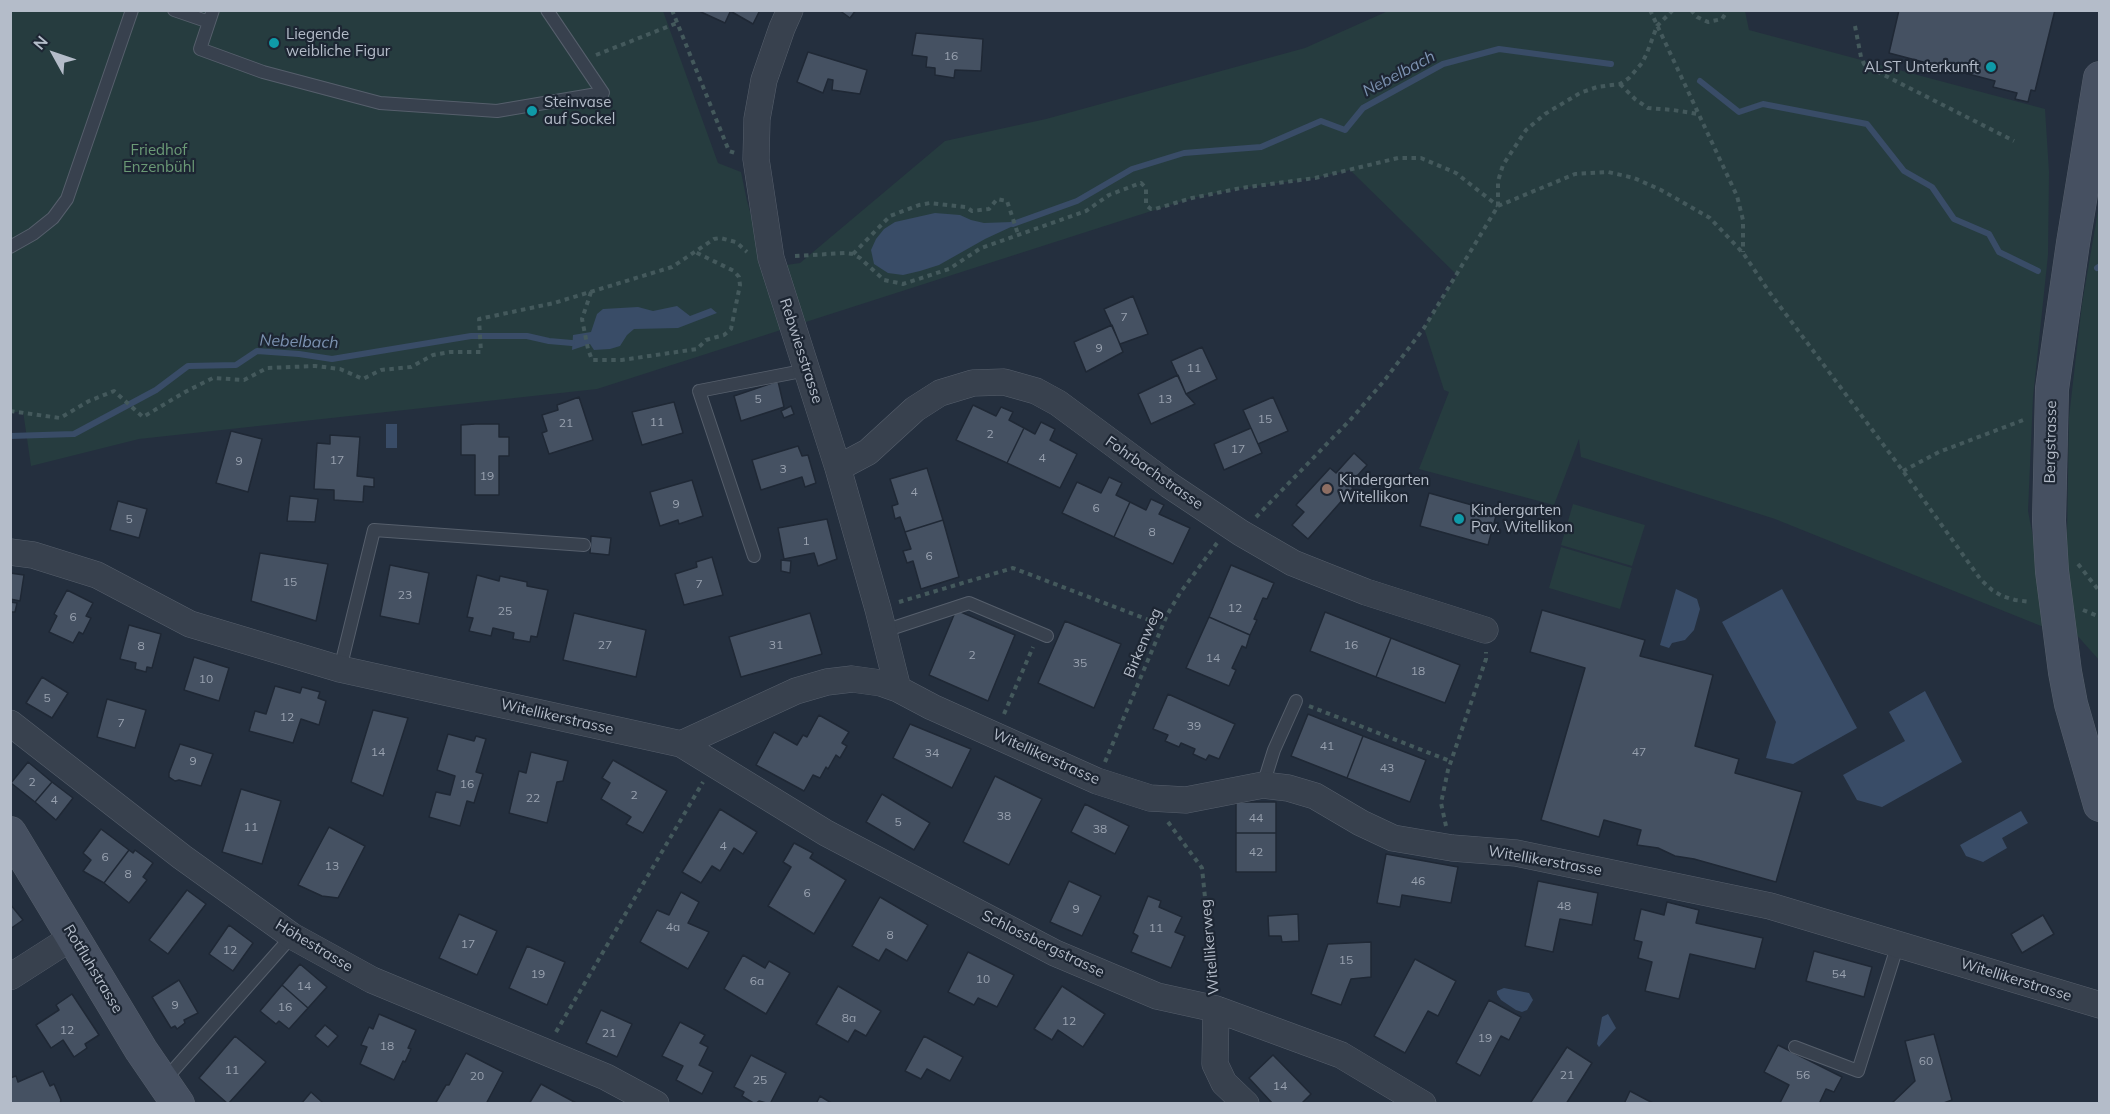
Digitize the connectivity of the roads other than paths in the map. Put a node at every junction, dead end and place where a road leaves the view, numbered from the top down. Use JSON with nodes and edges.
{"nodes":[{"id":1,"x":132,"y":10,"type":"edge"},
{"id":2,"x":174,"y":10,"type":"edge"},
{"id":3,"x":547,"y":10,"type":"edge"},
{"id":4,"x":790,"y":10,"type":"edge"},
{"id":5,"x":211,"y":16,"type":"edge"},
{"id":6,"x":2100,"y":78,"type":"edge"},
{"id":7,"x":10,"y":247,"type":"edge"},
{"id":8,"x":807,"y":370,"type":"junction"},
{"id":9,"x":838,"y":468,"type":"junction"},
{"id":10,"x":584,"y":545,"type":"dead end"},
{"id":11,"x":10,"y":552,"type":"edge"},
{"id":12,"x":754,"y":556,"type":"dead end"},
{"id":13,"x":881,"y":620,"type":"junction"},
{"id":14,"x":1485,"y":630,"type":"road end"},
{"id":15,"x":1043,"y":635,"type":"road end"},
{"id":16,"x":340,"y":669,"type":"junction"},
{"id":17,"x":898,"y":689,"type":"junction"},
{"id":18,"x":1296,"y":701,"type":"road end"},
{"id":19,"x":10,"y":723,"type":"edge"},
{"id":20,"x":681,"y":744,"type":"junction"},
{"id":21,"x":1263,"y":785,"type":"junction"},
{"id":22,"x":2100,"y":805,"type":"edge"},
{"id":23,"x":10,"y":833,"type":"edge"},
{"id":24,"x":74,"y":936,"type":"junction"},
{"id":25,"x":292,"y":936,"type":"junction"},
{"id":26,"x":1898,"y":944,"type":"junction"},
{"id":27,"x":10,"y":978,"type":"edge"},
{"id":28,"x":2100,"y":1005,"type":"edge"},
{"id":29,"x":1216,"y":1009,"type":"junction"},
{"id":30,"x":1794,"y":1047,"type":"dead end"},
{"id":31,"x":170,"y":1093,"type":"edge"},
{"id":32,"x":656,"y":1104,"type":"edge"},
{"id":33,"x":1246,"y":1104,"type":"edge"},
{"id":34,"x":1423,"y":1104,"type":"edge"}],
"edges":[{"from":1,"to":7,"type":"lane"},
{"from":2,"to":5,"type":"lane"},
{"from":3,"to":5,"type":"lane"},
{"from":4,"to":8,"type":"street","name":"Rebwiesstrasse"},
{"from":6,"to":22,"type":"main road","name":"Bergstrasse"},
{"from":8,"to":9,"type":"street","name":"Rebwiesstrasse"},
{"from":8,"to":12,"type":"lane"},
{"from":9,"to":13,"type":"street","name":"Rebwiesstrasse"},
{"from":9,"to":14,"type":"street","name":"Fohrbachstrasse"},
{"from":10,"to":16,"type":"lane"},
{"from":11,"to":16,"type":"street","name":"Witellikerstrasse"},
{"from":13,"to":15,"type":"lane"},
{"from":13,"to":17,"type":"street","name":"Rebwiesstrasse"},
{"from":16,"to":20,"type":"street","name":"Witellikerstrasse"},
{"from":17,"to":20,"type":"street","name":"Witellikerstrasse"},
{"from":17,"to":21,"type":"street","name":"Witellikerstrasse"},
{"from":18,"to":21,"type":"lane"},
{"from":19,"to":25,"type":"street","name":"Höhestrasse"},
{"from":20,"to":29,"type":"street","name":"Schlossbergstrasse"},
{"from":21,"to":26,"type":"street","name":"Witellikerstrasse"},
{"from":23,"to":24,"type":"main road","name":"Rotfluhstrasse"},
{"from":24,"to":27,"type":"street"},
{"from":24,"to":31,"type":"main road","name":"Rotfluhstrasse"},
{"from":25,"to":31,"type":"lane"},
{"from":25,"to":32,"type":"street","name":"Höhestrasse"},
{"from":26,"to":28,"type":"street","name":"Witellikerstrasse"},
{"from":26,"to":30,"type":"lane"},
{"from":29,"to":33,"type":"street","name":"Witellikerweg"},
{"from":29,"to":34,"type":"street","name":"Schlossbergstrasse"}]}
